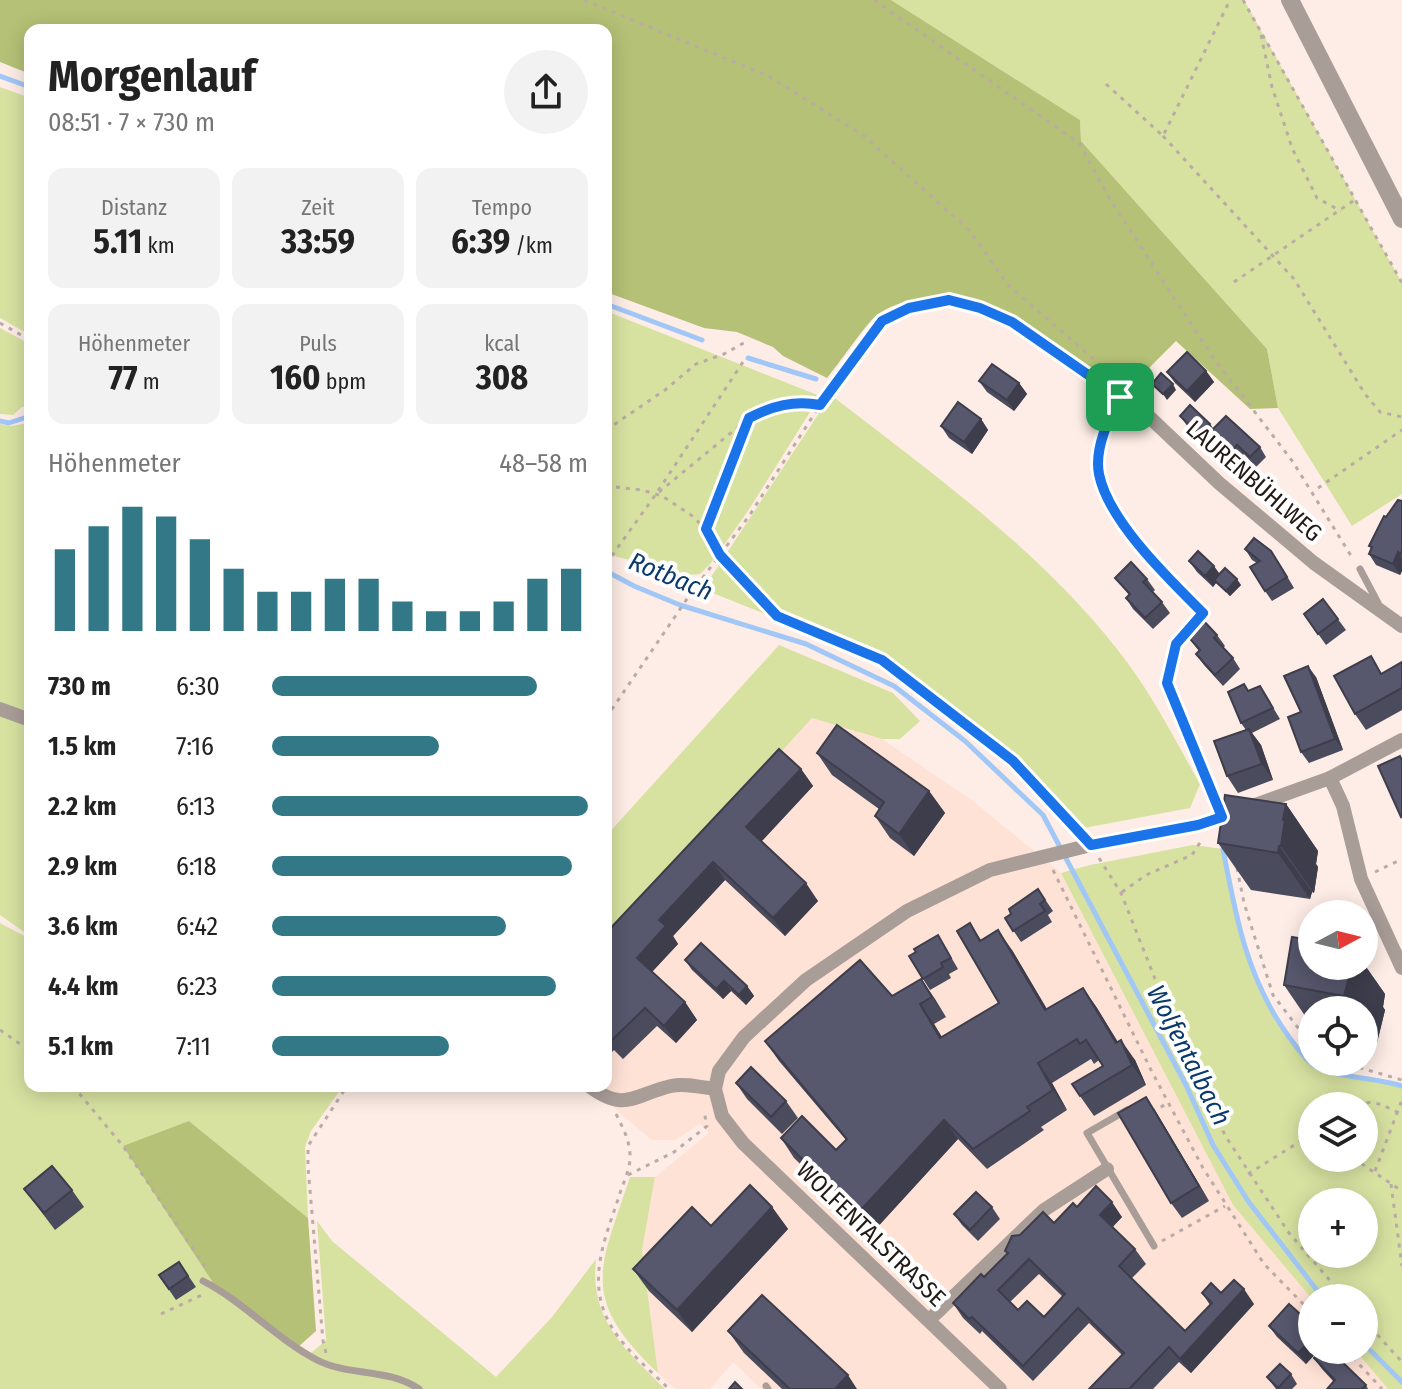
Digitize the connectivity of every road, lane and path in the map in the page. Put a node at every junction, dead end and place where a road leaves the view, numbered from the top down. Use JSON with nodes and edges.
{"nodes":[{"id":1,"x":584,"y":0,"type":"edge"},
{"id":2,"x":874,"y":0,"type":"edge"},
{"id":3,"x":1230,"y":0,"type":"edge"},
{"id":4,"x":1243,"y":0,"type":"edge"},
{"id":5,"x":1290,"y":0,"type":"edge"},
{"id":6,"x":1260,"y":30,"type":"junction"},
{"id":7,"x":1106,"y":84,"type":"dead end"},
{"id":8,"x":1163,"y":136,"type":"junction"},
{"id":9,"x":1356,"y":199,"type":"junction"},
{"id":10,"x":1341,"y":211,"type":"junction"},
{"id":11,"x":1402,"y":219,"type":"edge"},
{"id":12,"x":1274,"y":255,"type":"junction"},
{"id":13,"x":1234,"y":282,"type":"dead end"},
{"id":14,"x":1402,"y":283,"type":"edge"},
{"id":15,"x":0,"y":323,"type":"edge"},
{"id":16,"x":24,"y":337,"type":"edge"},
{"id":17,"x":749,"y":340,"type":"dead end"},
{"id":18,"x":743,"y":362,"type":"dead end"},
{"id":19,"x":1098,"y":364,"type":"dead end"},
{"id":20,"x":1075,"y":367,"type":"joint"},
{"id":21,"x":1120,"y":397,"type":"junction"},
{"id":22,"x":820,"y":405,"type":"junction"},
{"id":23,"x":1402,"y":417,"type":"edge"},
{"id":24,"x":749,"y":418,"type":"junction"},
{"id":25,"x":612,"y":426,"type":"edge"},
{"id":26,"x":1402,"y":430,"type":"edge"},
{"id":27,"x":612,"y":487,"type":"edge"},
{"id":28,"x":1318,"y":488,"type":"dead end"},
{"id":29,"x":656,"y":494,"type":"junction"},
{"id":30,"x":706,"y":529,"type":"junction"},
{"id":31,"x":720,"y":555,"type":"junction"},
{"id":32,"x":612,"y":556,"type":"edge"},
{"id":33,"x":1360,"y":569,"type":"joint"},
{"id":34,"x":1383,"y":612,"type":"junction"},
{"id":35,"x":1402,"y":626,"type":"edge"},
{"id":36,"x":0,"y":709,"type":"edge"},
{"id":37,"x":612,"y":709,"type":"edge"},
{"id":38,"x":24,"y":718,"type":"edge"},
{"id":39,"x":1402,"y":740,"type":"edge"},
{"id":40,"x":1330,"y":778,"type":"junction"},
{"id":41,"x":1222,"y":817,"type":"junction"},
{"id":42,"x":1198,"y":825,"type":"junction"},
{"id":43,"x":1091,"y":845,"type":"junction"},
{"id":44,"x":1049,"y":856,"type":"junction"},
{"id":45,"x":1234,"y":857,"type":"edge"},
{"id":46,"x":1402,"y":859,"type":"edge"},
{"id":47,"x":1361,"y":879,"type":"junction"},
{"id":48,"x":1121,"y":893,"type":"junction"},
{"id":49,"x":1402,"y":968,"type":"edge"},
{"id":50,"x":1298,"y":1028,"type":"edge"},
{"id":51,"x":0,"y":1030,"type":"edge"},
{"id":52,"x":24,"y":1047,"type":"edge"},
{"id":53,"x":1378,"y":1073,"type":"edge"},
{"id":54,"x":1402,"y":1080,"type":"edge"},
{"id":55,"x":708,"y":1088,"type":"junction"},
{"id":56,"x":78,"y":1092,"type":"edge"},
{"id":57,"x":343,"y":1092,"type":"edge"},
{"id":58,"x":598,"y":1092,"type":"edge"},
{"id":59,"x":1146,"y":1099,"type":"joint"},
{"id":60,"x":609,"y":1100,"type":"junction"},
{"id":61,"x":1402,"y":1100,"type":"edge"},
{"id":62,"x":1168,"y":1103,"type":"junction"},
{"id":63,"x":1378,"y":1103,"type":"edge"},
{"id":64,"x":1396,"y":1112,"type":"junction"},
{"id":65,"x":1402,"y":1114,"type":"edge"},
{"id":66,"x":1298,"y":1143,"type":"edge"},
{"id":67,"x":1378,"y":1163,"type":"edge"},
{"id":68,"x":1107,"y":1169,"type":"junction"},
{"id":69,"x":1376,"y":1172,"type":"edge"},
{"id":70,"x":1248,"y":1174,"type":"junction"},
{"id":71,"x":626,"y":1176,"type":"junction"},
{"id":72,"x":1391,"y":1184,"type":"junction"},
{"id":73,"x":1402,"y":1191,"type":"edge"},
{"id":74,"x":1225,"y":1206,"type":"junction"},
{"id":75,"x":1154,"y":1246,"type":"joint"},
{"id":76,"x":204,"y":1262,"type":"dead end"},
{"id":77,"x":1402,"y":1266,"type":"edge"},
{"id":78,"x":203,"y":1281,"type":"dead end"},
{"id":79,"x":1333,"y":1284,"type":"edge"},
{"id":80,"x":216,"y":1287,"type":"junction"},
{"id":81,"x":1298,"y":1299,"type":"edge"},
{"id":82,"x":161,"y":1314,"type":"dead end"},
{"id":83,"x":929,"y":1320,"type":"junction"},
{"id":84,"x":1378,"y":1335,"type":"edge"},
{"id":85,"x":1402,"y":1362,"type":"edge"},
{"id":86,"x":330,"y":1364,"type":"junction"},
{"id":87,"x":1359,"y":1364,"type":"edge"},
{"id":88,"x":419,"y":1389,"type":"edge"},
{"id":89,"x":669,"y":1389,"type":"edge"},
{"id":90,"x":1000,"y":1389,"type":"edge"},
{"id":91,"x":1382,"y":1389,"type":"edge"}],
"edges":[{"from":1,"to":19,"type":"path"},
{"from":2,"to":33,"type":"path"},
{"from":3,"to":8,"type":"path"},
{"from":4,"to":6,"type":"path"},
{"from":5,"to":11,"type":"street"},
{"from":6,"to":9,"type":"path"},
{"from":6,"to":10,"type":"path"},
{"from":7,"to":8,"type":"path"},
{"from":8,"to":12,"type":"path"},
{"from":9,"to":10,"type":"path"},
{"from":9,"to":14,"type":"path"},
{"from":10,"to":12,"type":"path"},
{"from":12,"to":13,"type":"path"},
{"from":12,"to":23,"type":"path"},
{"from":15,"to":16,"type":"path"},
{"from":17,"to":25,"type":"path"},
{"from":18,"to":29,"type":"path"},
{"from":20,"to":21,"type":"street","name":"LAURENBÜHLWEG"},
{"from":20,"to":22,"type":"path"},
{"from":21,"to":34,"type":"street","name":"LAURENBÜHLWEG"},
{"from":21,"to":41,"type":"street"},
{"from":22,"to":24,"type":"path"},
{"from":22,"to":31,"type":"path"},
{"from":24,"to":29,"type":"path"},
{"from":24,"to":30,"type":"path"},
{"from":26,"to":28,"type":"path"},
{"from":27,"to":29,"type":"path"},
{"from":29,"to":30,"type":"path"},
{"from":29,"to":32,"type":"path"},
{"from":30,"to":31,"type":"path"},
{"from":31,"to":37,"type":"path"},
{"from":31,"to":43,"type":"path"},
{"from":33,"to":34,"type":"lane"},
{"from":34,"to":35,"type":"street","name":"LAURENBÜHLWEG"},
{"from":36,"to":38,"type":"street"},
{"from":39,"to":40,"type":"street"},
{"from":40,"to":41,"type":"street"},
{"from":40,"to":47,"type":"street"},
{"from":41,"to":42,"type":"street"},
{"from":42,"to":43,"type":"street"},
{"from":42,"to":48,"type":"path"},
{"from":43,"to":44,"type":"street"},
{"from":43,"to":48,"type":"path"},
{"from":44,"to":55,"type":"street"},
{"from":44,"to":62,"type":"path"},
{"from":45,"to":50,"type":"path"},
{"from":46,"to":47,"type":"path"},
{"from":47,"to":49,"type":"street"},
{"from":48,"to":70,"type":"path"},
{"from":51,"to":52,"type":"path"},
{"from":53,"to":54,"type":"path"},
{"from":55,"to":60,"type":"street"},
{"from":55,"to":71,"type":"path"},
{"from":55,"to":83,"type":"street","name":"WOLFENTALSTRASSE"},
{"from":56,"to":76,"type":"path"},
{"from":57,"to":86,"type":"path"},
{"from":58,"to":60,"type":"street"},
{"from":59,"to":62,"type":"path"},
{"from":59,"to":68,"type":"lane"},
{"from":60,"to":71,"type":"path"},
{"from":61,"to":64,"type":"path"},
{"from":62,"to":74,"type":"path"},
{"from":63,"to":64,"type":"path"},
{"from":64,"to":65,"type":"path"},
{"from":64,"to":67,"type":"path"},
{"from":66,"to":70,"type":"path"},
{"from":68,"to":75,"type":"lane"},
{"from":68,"to":83,"type":"street"},
{"from":69,"to":72,"type":"path"},
{"from":70,"to":79,"type":"path"},
{"from":71,"to":89,"type":"path"},
{"from":72,"to":73,"type":"path"},
{"from":72,"to":77,"type":"path"},
{"from":74,"to":75,"type":"path"},
{"from":74,"to":81,"type":"path"},
{"from":78,"to":80,"type":"lane"},
{"from":80,"to":82,"type":"path"},
{"from":80,"to":86,"type":"lane"},
{"from":83,"to":90,"type":"street","name":"WOLFENTALSTRASSE"},
{"from":84,"to":85,"type":"path"},
{"from":86,"to":88,"type":"lane"},
{"from":87,"to":91,"type":"path"}]}
